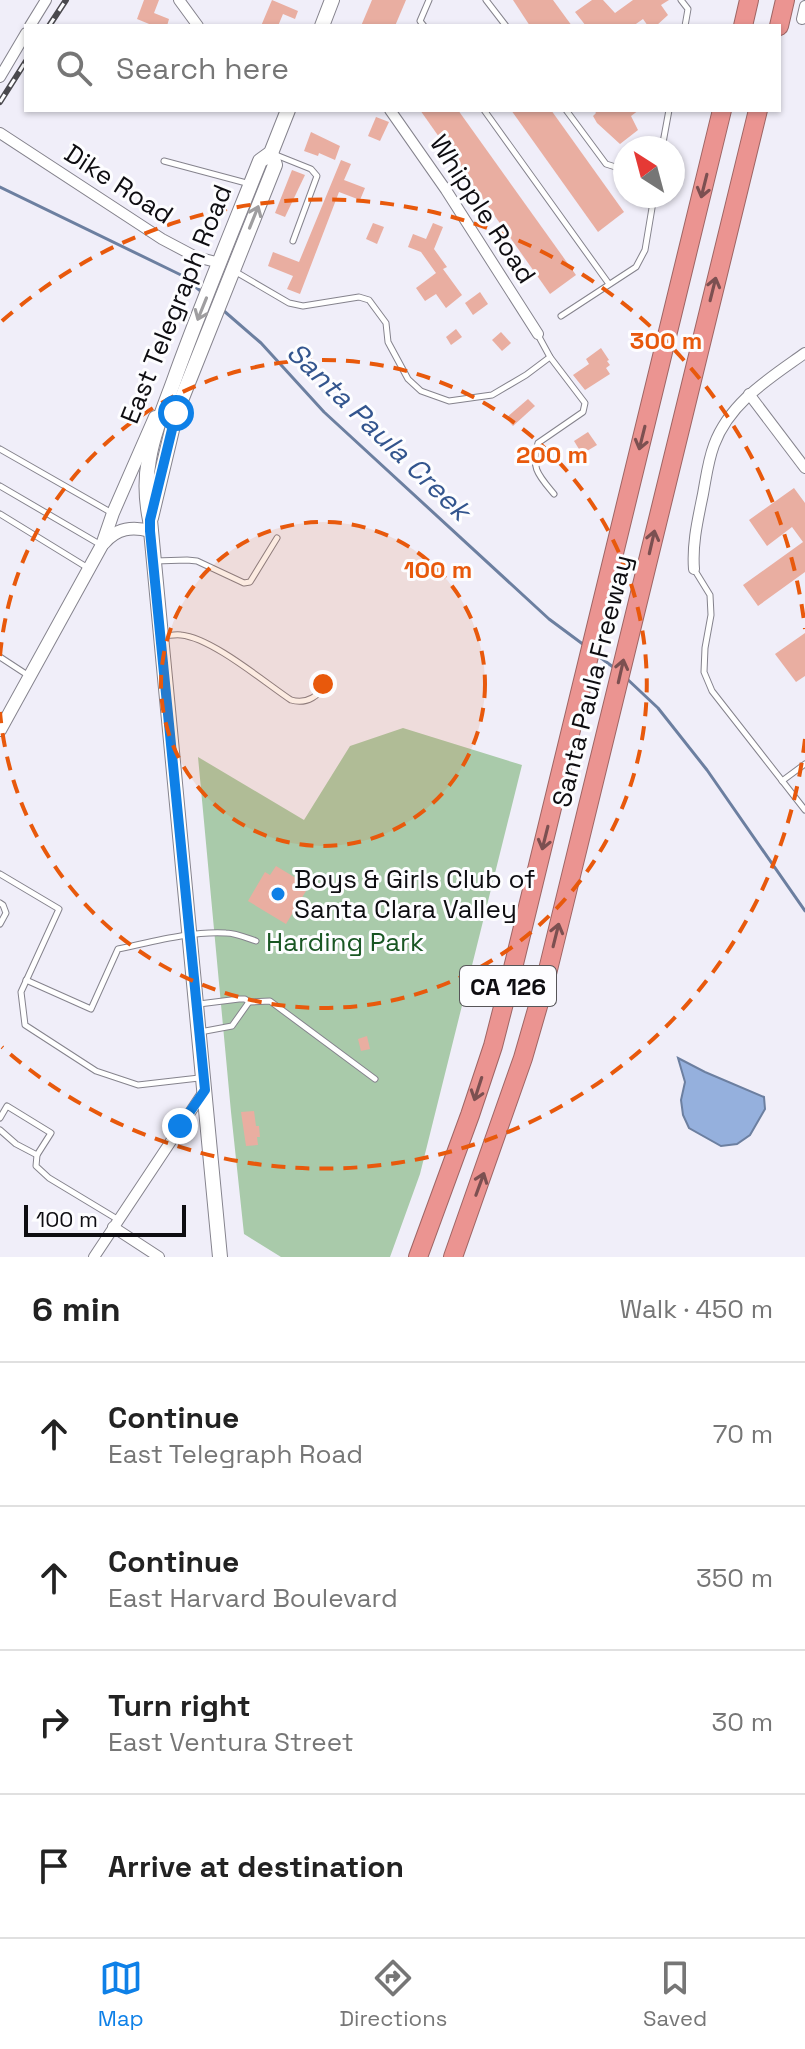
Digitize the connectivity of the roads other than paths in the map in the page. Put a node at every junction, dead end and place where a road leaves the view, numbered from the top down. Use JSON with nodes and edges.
{"nodes":[{"id":1,"x":46,"y":0,"type":"edge"},
{"id":2,"x":179,"y":0,"type":"edge"},
{"id":3,"x":332,"y":0,"type":"edge"},
{"id":4,"x":429,"y":0,"type":"edge"},
{"id":5,"x":486,"y":0,"type":"edge"},
{"id":6,"x":681,"y":0,"type":"edge"},
{"id":7,"x":749,"y":0,"type":"edge"},
{"id":8,"x":785,"y":0,"type":"edge"},
{"id":9,"x":805,"y":6,"type":"edge"},
{"id":10,"x":802,"y":19,"type":"dead end"},
{"id":11,"x":31,"y":24,"type":"edge"},
{"id":12,"x":197,"y":24,"type":"edge"},
{"id":13,"x":323,"y":24,"type":"edge"},
{"id":14,"x":422,"y":24,"type":"edge"},
{"id":15,"x":504,"y":24,"type":"edge"},
{"id":16,"x":685,"y":24,"type":"edge"},
{"id":17,"x":743,"y":24,"type":"edge"},
{"id":18,"x":779,"y":24,"type":"edge"},
{"id":19,"x":24,"y":36,"type":"edge"},
{"id":20,"x":0,"y":77,"type":"edge"},
{"id":21,"x":287,"y":112,"type":"edge"},
{"id":22,"x":391,"y":112,"type":"edge"},
{"id":23,"x":485,"y":112,"type":"edge"},
{"id":24,"x":567,"y":112,"type":"edge"},
{"id":25,"x":669,"y":112,"type":"edge"},
{"id":26,"x":722,"y":112,"type":"edge"},
{"id":27,"x":758,"y":112,"type":"edge"},
{"id":28,"x":0,"y":133,"type":"edge"},
{"id":29,"x":664,"y":136,"type":"edge"},
{"id":30,"x":271,"y":153,"type":"junction"},
{"id":31,"x":164,"y":161,"type":"dead end"},
{"id":32,"x":613,"y":166,"type":"edge"},
{"id":33,"x":251,"y":184,"type":"junction"},
{"id":34,"x":652,"y":208,"type":"edge"},
{"id":35,"x":293,"y":241,"type":"dead end"},
{"id":36,"x":224,"y":272,"type":"junction"},
{"id":37,"x":609,"y":284,"type":"junction"},
{"id":38,"x":561,"y":316,"type":"dead end"},
{"id":39,"x":538,"y":334,"type":"joint"},
{"id":40,"x":194,"y":347,"type":"junction"},
{"id":41,"x":805,"y":353,"type":"edge"},
{"id":42,"x":550,"y":357,"type":"junction"},
{"id":43,"x":749,"y":394,"type":"junction"},
{"id":44,"x":0,"y":449,"type":"edge"},
{"id":45,"x":805,"y":468,"type":"edge"},
{"id":46,"x":0,"y":486,"type":"edge"},
{"id":47,"x":554,"y":494,"type":"dead end"},
{"id":48,"x":113,"y":513,"type":"junction"},
{"id":49,"x":0,"y":514,"type":"edge"},
{"id":50,"x":150,"y":526,"type":"junction"},
{"id":51,"x":277,"y":538,"type":"dead end"},
{"id":52,"x":102,"y":545,"type":"junction"},
{"id":53,"x":154,"y":561,"type":"junction"},
{"id":54,"x":90,"y":569,"type":"junction"},
{"id":55,"x":694,"y":569,"type":"joint"},
{"id":56,"x":161,"y":636,"type":"junction"},
{"id":57,"x":0,"y":657,"type":"edge"},
{"id":58,"x":29,"y":676,"type":"junction"},
{"id":59,"x":329,"y":683,"type":"dead end"},
{"id":60,"x":0,"y":730,"type":"edge"},
{"id":61,"x":805,"y":764,"type":"edge"},
{"id":62,"x":782,"y":781,"type":"junction"},
{"id":63,"x":805,"y":810,"type":"edge"},
{"id":64,"x":0,"y":874,"type":"edge"},
{"id":65,"x":0,"y":903,"type":"edge"},
{"id":66,"x":0,"y":924,"type":"edge"},
{"id":67,"x":190,"y":935,"type":"junction"},
{"id":68,"x":256,"y":941,"type":"dead end"},
{"id":69,"x":26,"y":980,"type":"junction"},
{"id":70,"x":249,"y":1002,"type":"junction"},
{"id":71,"x":196,"y":1005,"type":"junction"},
{"id":72,"x":199,"y":1032,"type":"junction"},
{"id":73,"x":375,"y":1079,"type":"dead end"},
{"id":74,"x":204,"y":1084,"type":"junction"},
{"id":75,"x":0,"y":1118,"type":"edge"},
{"id":76,"x":0,"y":1130,"type":"edge"},
{"id":77,"x":37,"y":1155,"type":"junction"},
{"id":78,"x":116,"y":1224,"type":"junction"},
{"id":79,"x":94,"y":1257,"type":"edge"},
{"id":80,"x":159,"y":1257,"type":"edge"},
{"id":81,"x":220,"y":1257,"type":"edge"},
{"id":82,"x":418,"y":1257,"type":"edge"},
{"id":83,"x":453,"y":1257,"type":"edge"}],
"edges":[{"from":1,"to":11,"type":"street"},
{"from":2,"to":12,"type":"street"},
{"from":3,"to":13,"type":"main road"},
{"from":4,"to":14,"type":"lane"},
{"from":5,"to":15,"type":"lane"},
{"from":6,"to":16,"type":"lane"},
{"from":7,"to":17,"type":"highway"},
{"from":8,"to":18,"type":"highway"},
{"from":9,"to":10,"type":"street"},
{"from":19,"to":20,"type":"street"},
{"from":21,"to":30,"type":"main road","name":"East Telegraph Road"},
{"from":22,"to":39,"type":"street","name":"Whipple Road"},
{"from":23,"to":37,"type":"lane"},
{"from":24,"to":32,"type":"lane"},
{"from":25,"to":29,"type":"lane"},
{"from":26,"to":82,"type":"highway","name":"Santa Paula Freeway","number":"CA 126","one_way":true},
{"from":83,"to":27,"type":"highway","name":"Santa Paula Freeway","number":"CA 126","one_way":true},
{"from":28,"to":36,"type":"street","name":"Dike Road"},
{"from":30,"to":33,"type":"main road","name":"East Telegraph Road"},
{"from":30,"to":35,"type":"lane"},
{"from":36,"to":30,"type":"main road","name":"East Telegraph Road","one_way":true},
{"from":31,"to":33,"type":"lane"},
{"from":33,"to":36,"type":"main road","name":"East Telegraph Road"},
{"from":34,"to":37,"type":"lane"},
{"from":36,"to":40,"type":"main road","name":"East Telegraph Road"},
{"from":36,"to":42,"type":"lane"},
{"from":37,"to":38,"type":"lane"},
{"from":39,"to":42,"type":"lane"},
{"from":40,"to":48,"type":"street","name":"East Telegraph Road"},
{"from":40,"to":50,"type":"main road"},
{"from":41,"to":43,"type":"street"},
{"from":42,"to":47,"type":"lane"},
{"from":43,"to":45,"type":"street"},
{"from":43,"to":55,"type":"street"},
{"from":44,"to":48,"type":"lane"},
{"from":46,"to":52,"type":"lane"},
{"from":48,"to":52,"type":"street","name":"East Telegraph Road"},
{"from":49,"to":54,"type":"lane"},
{"from":50,"to":52,"type":"street"},
{"from":50,"to":53,"type":"main road"},
{"from":51,"to":53,"type":"lane"},
{"from":52,"to":54,"type":"street","name":"East Telegraph Road"},
{"from":53,"to":56,"type":"main road"},
{"from":54,"to":58,"type":"street","name":"East Telegraph Road"},
{"from":55,"to":62,"type":"lane"},
{"from":56,"to":59,"type":"lane"},
{"from":56,"to":67,"type":"main road"},
{"from":57,"to":58,"type":"lane"},
{"from":58,"to":60,"type":"street","name":"East Telegraph Road"},
{"from":61,"to":62,"type":"lane"},
{"from":62,"to":63,"type":"lane"},
{"from":64,"to":69,"type":"lane"},
{"from":65,"to":66,"type":"lane"},
{"from":67,"to":68,"type":"lane"},
{"from":67,"to":69,"type":"lane"},
{"from":67,"to":71,"type":"main road"},
{"from":69,"to":74,"type":"lane"},
{"from":70,"to":71,"type":"lane"},
{"from":70,"to":72,"type":"lane"},
{"from":70,"to":73,"type":"lane"},
{"from":71,"to":72,"type":"main road"},
{"from":72,"to":74,"type":"main road"},
{"from":74,"to":78,"type":"street"},
{"from":74,"to":81,"type":"main road"},
{"from":75,"to":77,"type":"lane"},
{"from":76,"to":77,"type":"lane"},
{"from":77,"to":78,"type":"lane"},
{"from":78,"to":79,"type":"street"},
{"from":78,"to":80,"type":"street"}]}
